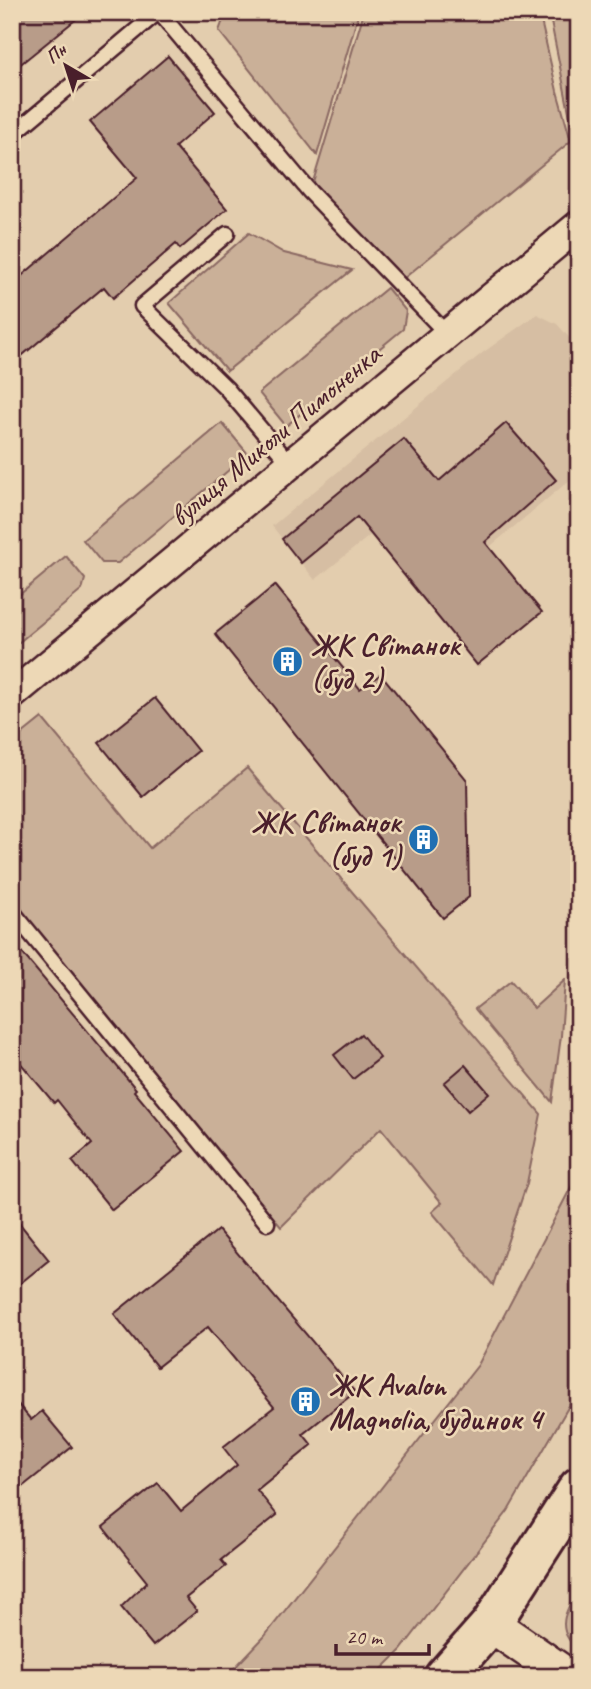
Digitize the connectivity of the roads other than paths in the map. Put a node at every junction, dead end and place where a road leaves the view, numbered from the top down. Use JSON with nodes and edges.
{"nodes":[{"id":1,"x":158,"y":12,"type":"edge"},
{"id":2,"x":12,"y":135,"type":"edge"},
{"id":3,"x":579,"y":225,"type":"edge"},
{"id":4,"x":226,"y":234,"type":"dead end"},
{"id":5,"x":447,"y":334,"type":"junction"},
{"id":6,"x":291,"y":465,"type":"junction"},
{"id":7,"x":12,"y":695,"type":"edge"},
{"id":8,"x":12,"y":911,"type":"edge"},
{"id":9,"x":267,"y":1223,"type":"dead end"},
{"id":10,"x":579,"y":1487,"type":"edge"},
{"id":11,"x":491,"y":1624,"type":"junction"},
{"id":12,"x":444,"y":1677,"type":"edge"},
{"id":13,"x":568,"y":1677,"type":"edge"}],
"edges":[{"from":1,"to":2,"type":"lane"},
{"from":1,"to":5,"type":"lane"},
{"from":3,"to":5,"type":"street","name":"вулиця Миколи Пимоненка"},
{"from":4,"to":6,"type":"lane"},
{"from":5,"to":6,"type":"street","name":"вулиця Миколи Пимоненка"},
{"from":6,"to":7,"type":"street","name":"вулиця Миколи Пимоненка"},
{"from":8,"to":9,"type":"lane"},
{"from":10,"to":11,"type":"main road"},
{"from":11,"to":12,"type":"main road"},
{"from":11,"to":13,"type":"street"}]}
